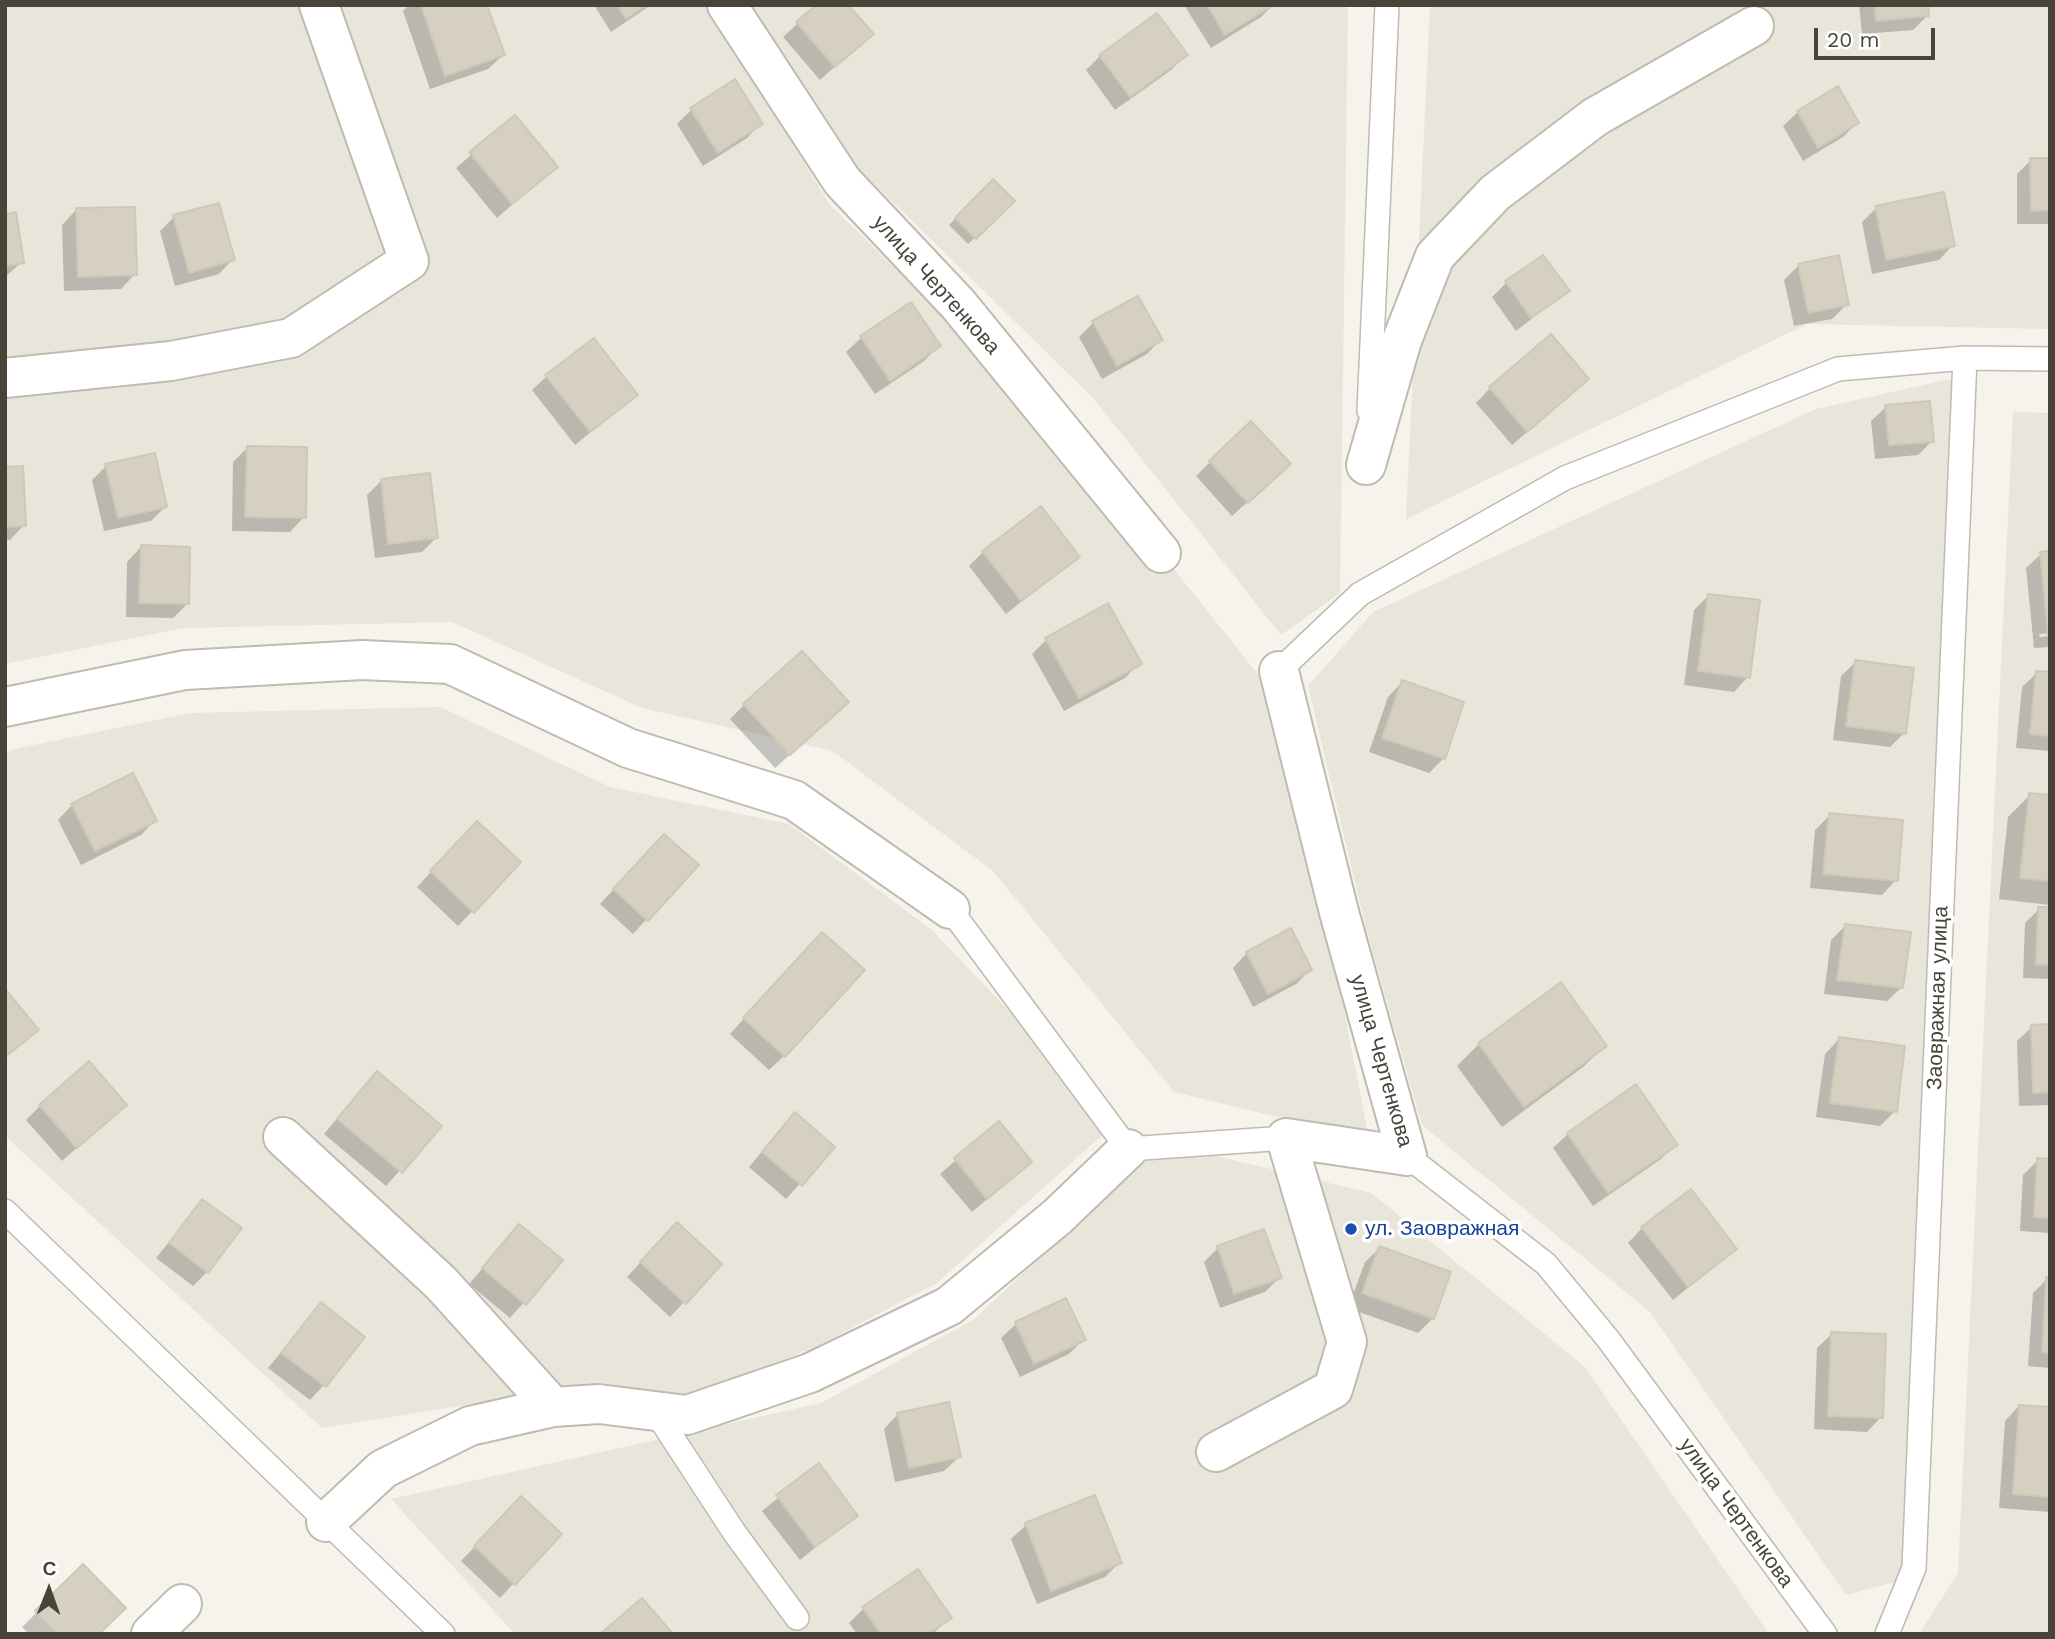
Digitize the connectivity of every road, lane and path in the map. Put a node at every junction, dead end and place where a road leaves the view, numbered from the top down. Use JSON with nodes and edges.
{"nodes":[{"id":1,"x":319,"y":5,"type":"edge"},
{"id":2,"x":727,"y":5,"type":"edge"},
{"id":3,"x":1387,"y":5,"type":"edge"},
{"id":4,"x":1754,"y":26,"type":"dead end"},
{"id":5,"x":1965,"y":358,"type":"junction"},
{"id":6,"x":2050,"y":359,"type":"edge"},
{"id":7,"x":5,"y":378,"type":"edge"},
{"id":8,"x":1366,"y":465,"type":"joint"},
{"id":9,"x":1161,"y":553,"type":"dead end"},
{"id":10,"x":1279,"y":671,"type":"joint"},
{"id":11,"x":5,"y":707,"type":"edge"},
{"id":12,"x":950,"y":909,"type":"joint"},
{"id":13,"x":283,"y":1137,"type":"dead end"},
{"id":14,"x":1286,"y":1138,"type":"junction"},
{"id":15,"x":1128,"y":1149,"type":"junction"},
{"id":16,"x":1407,"y":1156,"type":"junction"},
{"id":17,"x":5,"y":1211,"type":"edge"},
{"id":18,"x":552,"y":1408,"type":"junction"},
{"id":19,"x":654,"y":1411,"type":"junction"},
{"id":20,"x":1216,"y":1451,"type":"dead end"},
{"id":21,"x":326,"y":1522,"type":"junction"},
{"id":22,"x":182,"y":1604,"type":"dead end"},
{"id":23,"x":797,"y":1618,"type":"dead end"},
{"id":24,"x":151,"y":1634,"type":"edge"},
{"id":25,"x":443,"y":1634,"type":"edge"},
{"id":26,"x":1825,"y":1634,"type":"edge"},
{"id":27,"x":1886,"y":1634,"type":"edge"}],
"edges":[{"from":1,"to":7,"type":"street"},
{"from":2,"to":9,"type":"street","name":"улица Чертенкова"},
{"from":3,"to":8,"type":"lane"},
{"from":4,"to":8,"type":"street"},
{"from":5,"to":6,"type":"lane"},
{"from":5,"to":10,"type":"lane"},
{"from":5,"to":27,"type":"lane","name":"Заовражная улица"},
{"from":10,"to":16,"type":"street","name":"улица Чертенкова"},
{"from":11,"to":12,"type":"street"},
{"from":12,"to":15,"type":"lane"},
{"from":13,"to":18,"type":"street"},
{"from":14,"to":15,"type":"lane"},
{"from":14,"to":16,"type":"street"},
{"from":14,"to":20,"type":"street"},
{"from":15,"to":19,"type":"street"},
{"from":16,"to":26,"type":"lane","name":"улица Чертенкова"},
{"from":17,"to":21,"type":"lane"},
{"from":18,"to":19,"type":"street"},
{"from":18,"to":21,"type":"street"},
{"from":19,"to":23,"type":"lane"},
{"from":21,"to":25,"type":"lane"},
{"from":22,"to":24,"type":"street"}]}
